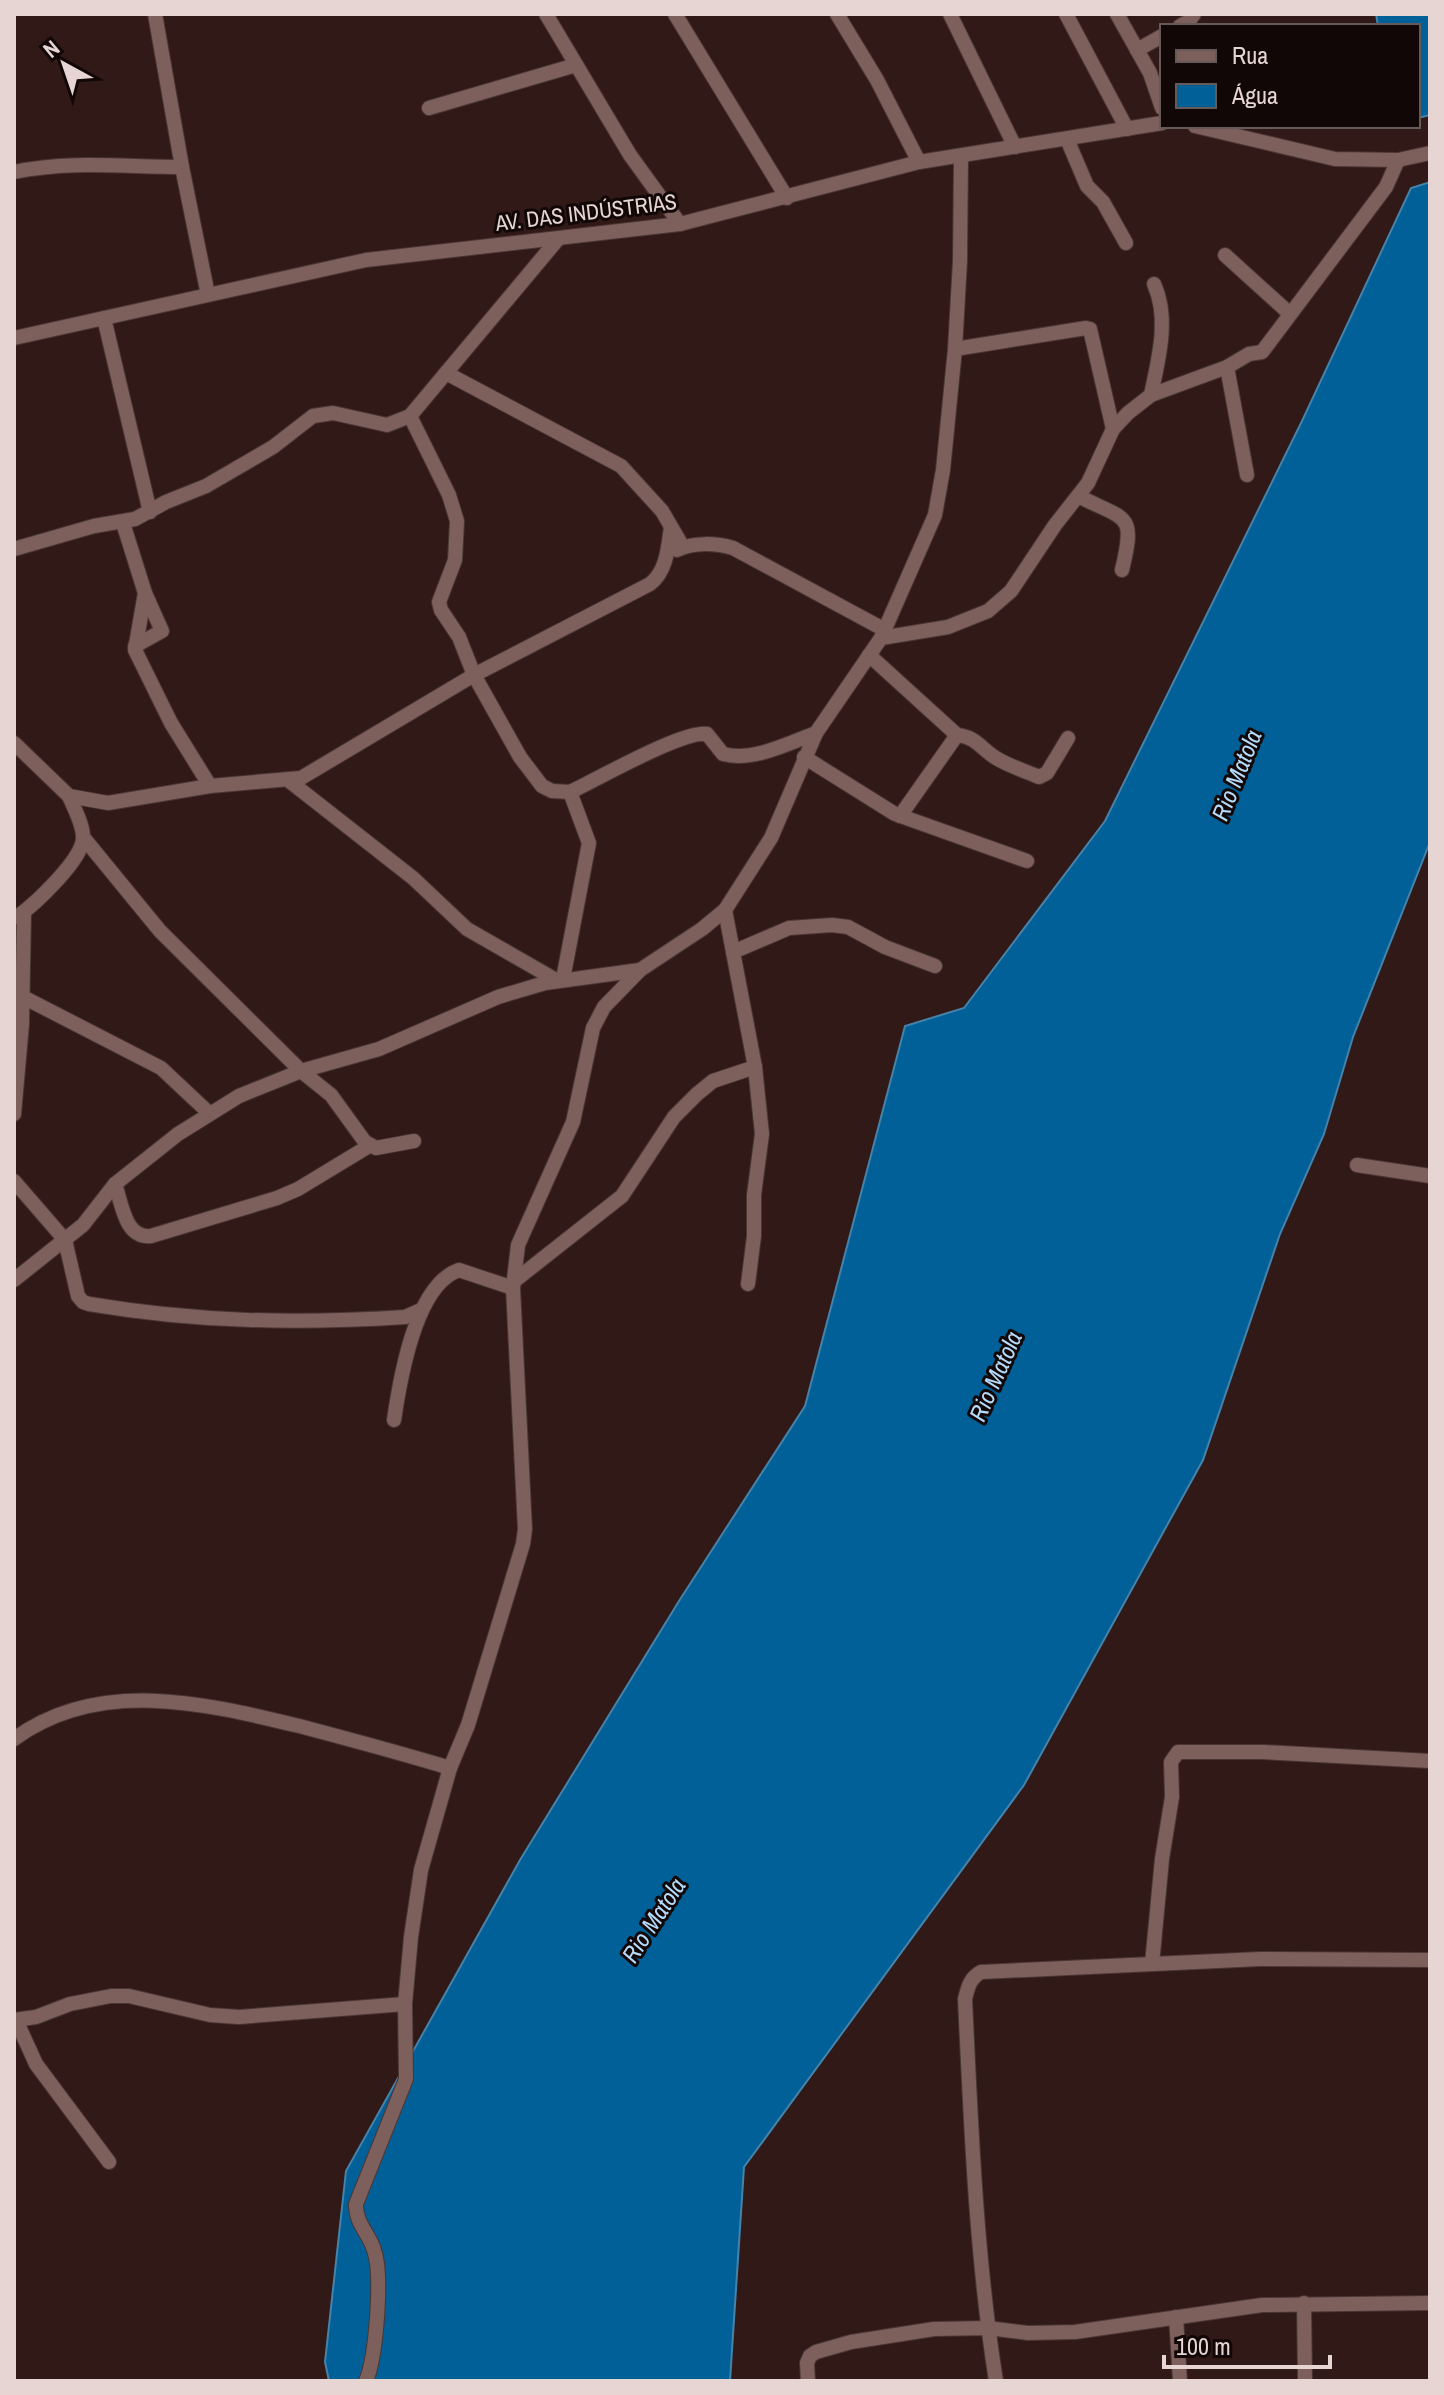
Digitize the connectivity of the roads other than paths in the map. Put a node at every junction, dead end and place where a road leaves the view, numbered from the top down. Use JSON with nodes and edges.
{"nodes":[{"id":1,"x":155,"y":14,"type":"edge"},
{"id":2,"x":546,"y":14,"type":"edge"},
{"id":3,"x":675,"y":14,"type":"edge"},
{"id":4,"x":837,"y":14,"type":"edge"},
{"id":5,"x":950,"y":14,"type":"edge"},
{"id":6,"x":1066,"y":14,"type":"edge"},
{"id":7,"x":1117,"y":14,"type":"edge"},
{"id":8,"x":1160,"y":37,"type":"edge"},
{"id":9,"x":1137,"y":50,"type":"junction"},
{"id":10,"x":576,"y":65,"type":"junction"},
{"id":11,"x":1160,"y":102,"type":"edge"},
{"id":12,"x":429,"y":108,"type":"dead end"},
{"id":13,"x":1160,"y":123,"type":"edge"},
{"id":14,"x":1203,"y":128,"type":"edge"},
{"id":15,"x":1127,"y":129,"type":"junction"},
{"id":16,"x":1067,"y":139,"type":"junction"},
{"id":17,"x":1015,"y":147,"type":"junction"},
{"id":18,"x":1430,"y":153,"type":"edge"},
{"id":19,"x":961,"y":156,"type":"junction"},
{"id":20,"x":1398,"y":160,"type":"junction"},
{"id":21,"x":919,"y":162,"type":"junction"},
{"id":22,"x":182,"y":167,"type":"junction"},
{"id":23,"x":14,"y":172,"type":"edge"},
{"id":24,"x":787,"y":198,"type":"junction"},
{"id":25,"x":680,"y":224,"type":"junction"},
{"id":26,"x":558,"y":239,"type":"junction"},
{"id":27,"x":1126,"y":243,"type":"dead end"},
{"id":28,"x":1225,"y":255,"type":"dead end"},
{"id":29,"x":1154,"y":284,"type":"dead end"},
{"id":30,"x":208,"y":295,"type":"junction"},
{"id":31,"x":1289,"y":313,"type":"junction"},
{"id":32,"x":104,"y":318,"type":"junction"},
{"id":33,"x":14,"y":338,"type":"edge"},
{"id":34,"x":955,"y":349,"type":"junction"},
{"id":35,"x":1227,"y":367,"type":"junction"},
{"id":36,"x":446,"y":373,"type":"junction"},
{"id":37,"x":1151,"y":395,"type":"junction"},
{"id":38,"x":410,"y":416,"type":"junction"},
{"id":39,"x":1113,"y":429,"type":"junction"},
{"id":40,"x":1247,"y":475,"type":"dead end"},
{"id":41,"x":1078,"y":496,"type":"junction"},
{"id":42,"x":150,"y":512,"type":"junction"},
{"id":43,"x":123,"y":523,"type":"junction"},
{"id":44,"x":671,"y":527,"type":"junction"},
{"id":45,"x":683,"y":547,"type":"junction"},
{"id":46,"x":14,"y":549,"type":"edge"},
{"id":47,"x":667,"y":557,"type":"junction"},
{"id":48,"x":1122,"y":570,"type":"dead end"},
{"id":49,"x":145,"y":593,"type":"junction"},
{"id":50,"x":883,"y":634,"type":"junction"},
{"id":51,"x":135,"y":646,"type":"junction"},
{"id":52,"x":869,"y":655,"type":"junction"},
{"id":53,"x":474,"y":675,"type":"junction"},
{"id":54,"x":816,"y":733,"type":"junction"},
{"id":55,"x":957,"y":735,"type":"junction"},
{"id":56,"x":1068,"y":738,"type":"dead end"},
{"id":57,"x":14,"y":743,"type":"edge"},
{"id":58,"x":804,"y":757,"type":"junction"},
{"id":59,"x":288,"y":780,"type":"junction"},
{"id":60,"x":210,"y":786,"type":"junction"},
{"id":61,"x":570,"y":792,"type":"junction"},
{"id":62,"x":69,"y":796,"type":"junction"},
{"id":63,"x":900,"y":816,"type":"junction"},
{"id":64,"x":83,"y":837,"type":"junction"},
{"id":65,"x":1027,"y":861,"type":"dead end"},
{"id":66,"x":725,"y":910,"type":"junction"},
{"id":67,"x":19,"y":916,"type":"edge"},
{"id":68,"x":733,"y":952,"type":"junction"},
{"id":69,"x":935,"y":966,"type":"dead end"},
{"id":70,"x":640,"y":970,"type":"junction"},
{"id":71,"x":559,"y":980,"type":"junction"},
{"id":72,"x":23,"y":997,"type":"junction"},
{"id":73,"x":755,"y":1067,"type":"junction"},
{"id":74,"x":301,"y":1071,"type":"junction"},
{"id":75,"x":209,"y":1113,"type":"junction"},
{"id":76,"x":14,"y":1114,"type":"edge"},
{"id":77,"x":414,"y":1141,"type":"dead end"},
{"id":78,"x":369,"y":1146,"type":"junction"},
{"id":79,"x":1357,"y":1165,"type":"dead end"},
{"id":80,"x":1430,"y":1176,"type":"edge"},
{"id":81,"x":14,"y":1181,"type":"edge"},
{"id":82,"x":115,"y":1184,"type":"junction"},
{"id":83,"x":65,"y":1240,"type":"junction"},
{"id":84,"x":14,"y":1280,"type":"edge"},
{"id":85,"x":748,"y":1284,"type":"dead end"},
{"id":86,"x":513,"y":1285,"type":"junction"},
{"id":87,"x":421,"y":1310,"type":"junction"},
{"id":88,"x":394,"y":1420,"type":"dead end"},
{"id":89,"x":14,"y":1739,"type":"edge"},
{"id":90,"x":1430,"y":1761,"type":"edge"},
{"id":91,"x":450,"y":1768,"type":"junction"},
{"id":92,"x":1430,"y":1960,"type":"edge"},
{"id":93,"x":1152,"y":1964,"type":"junction"},
{"id":94,"x":405,"y":2004,"type":"junction"},
{"id":95,"x":15,"y":2020,"type":"edge"},
{"id":96,"x":109,"y":2162,"type":"dead end"},
{"id":97,"x":1304,"y":2303,"type":"junction"},
{"id":98,"x":1430,"y":2303,"type":"edge"},
{"id":99,"x":1176,"y":2317,"type":"junction"},
{"id":100,"x":988,"y":2328,"type":"junction"},
{"id":101,"x":366,"y":2381,"type":"edge"},
{"id":102,"x":808,"y":2381,"type":"edge"},
{"id":103,"x":996,"y":2381,"type":"edge"},
{"id":104,"x":1180,"y":2381,"type":"edge"},
{"id":105,"x":1305,"y":2381,"type":"edge"}],
"edges":[{"from":1,"to":22,"type":"street"},
{"from":2,"to":10,"type":"street"},
{"from":3,"to":24,"type":"street"},
{"from":4,"to":21,"type":"street"},
{"from":5,"to":17,"type":"street"},
{"from":6,"to":15,"type":"street"},
{"from":7,"to":9,"type":"street"},
{"from":8,"to":9,"type":"street"},
{"from":9,"to":11,"type":"street"},
{"from":10,"to":12,"type":"street"},
{"from":10,"to":25,"type":"street"},
{"from":13,"to":15,"type":"street","name":"AV. DAS INDÚSTRIAS"},
{"from":14,"to":20,"type":"street"},
{"from":15,"to":16,"type":"street","name":"AV. DAS INDÚSTRIAS"},
{"from":16,"to":17,"type":"street","name":"AV. DAS INDÚSTRIAS"},
{"from":16,"to":27,"type":"street"},
{"from":17,"to":19,"type":"street","name":"AV. DAS INDÚSTRIAS"},
{"from":18,"to":20,"type":"street"},
{"from":19,"to":21,"type":"street","name":"AV. DAS INDÚSTRIAS"},
{"from":19,"to":34,"type":"street"},
{"from":20,"to":31,"type":"street"},
{"from":21,"to":24,"type":"street","name":"AV. DAS INDÚSTRIAS"},
{"from":22,"to":23,"type":"street"},
{"from":22,"to":30,"type":"street"},
{"from":24,"to":25,"type":"street","name":"AV. DAS INDÚSTRIAS"},
{"from":25,"to":26,"type":"street","name":"AV. DAS INDÚSTRIAS"},
{"from":26,"to":30,"type":"street","name":"AV. DAS INDÚSTRIAS"},
{"from":26,"to":36,"type":"street"},
{"from":28,"to":31,"type":"street"},
{"from":29,"to":37,"type":"street"},
{"from":30,"to":32,"type":"street","name":"AV. DAS INDÚSTRIAS"},
{"from":31,"to":35,"type":"street"},
{"from":32,"to":33,"type":"street","name":"AV. DAS INDÚSTRIAS"},
{"from":32,"to":42,"type":"street"},
{"from":34,"to":39,"type":"street"},
{"from":34,"to":50,"type":"street"},
{"from":35,"to":37,"type":"street"},
{"from":35,"to":40,"type":"street"},
{"from":36,"to":38,"type":"street"},
{"from":36,"to":44,"type":"street"},
{"from":37,"to":39,"type":"street"},
{"from":38,"to":42,"type":"street"},
{"from":38,"to":53,"type":"street"},
{"from":39,"to":41,"type":"street"},
{"from":41,"to":48,"type":"street"},
{"from":41,"to":50,"type":"street"},
{"from":42,"to":43,"type":"street"},
{"from":43,"to":46,"type":"street"},
{"from":43,"to":49,"type":"street"},
{"from":44,"to":45,"type":"street"},
{"from":44,"to":47,"type":"street"},
{"from":45,"to":47,"type":"street"},
{"from":45,"to":50,"type":"street"},
{"from":47,"to":53,"type":"street"},
{"from":49,"to":51,"type":"street"},
{"from":49,"to":51,"type":"street"},
{"from":50,"to":52,"type":"street"},
{"from":51,"to":60,"type":"street"},
{"from":52,"to":54,"type":"street"},
{"from":52,"to":55,"type":"street"},
{"from":53,"to":59,"type":"street"},
{"from":53,"to":61,"type":"street"},
{"from":54,"to":58,"type":"street"},
{"from":54,"to":61,"type":"street"},
{"from":55,"to":56,"type":"street"},
{"from":55,"to":63,"type":"street"},
{"from":57,"to":62,"type":"street"},
{"from":58,"to":63,"type":"street"},
{"from":58,"to":66,"type":"street"},
{"from":59,"to":60,"type":"street"},
{"from":59,"to":71,"type":"street"},
{"from":60,"to":62,"type":"street"},
{"from":61,"to":71,"type":"street"},
{"from":62,"to":64,"type":"street"},
{"from":63,"to":65,"type":"street"},
{"from":64,"to":67,"type":"street"},
{"from":64,"to":74,"type":"street"},
{"from":66,"to":68,"type":"street"},
{"from":66,"to":70,"type":"street"},
{"from":67,"to":72,"type":"street"},
{"from":68,"to":69,"type":"street"},
{"from":68,"to":73,"type":"street"},
{"from":70,"to":71,"type":"street"},
{"from":70,"to":86,"type":"street"},
{"from":71,"to":74,"type":"street"},
{"from":72,"to":75,"type":"street"},
{"from":72,"to":76,"type":"street"},
{"from":73,"to":85,"type":"street"},
{"from":73,"to":86,"type":"street"},
{"from":74,"to":75,"type":"street"},
{"from":74,"to":78,"type":"street"},
{"from":75,"to":82,"type":"street"},
{"from":77,"to":78,"type":"street"},
{"from":78,"to":82,"type":"street"},
{"from":79,"to":80,"type":"street"},
{"from":81,"to":83,"type":"street"},
{"from":82,"to":83,"type":"street"},
{"from":83,"to":84,"type":"street"},
{"from":83,"to":87,"type":"street"},
{"from":86,"to":87,"type":"street"},
{"from":86,"to":91,"type":"street"},
{"from":87,"to":88,"type":"street"},
{"from":89,"to":91,"type":"street"},
{"from":90,"to":93,"type":"street"},
{"from":91,"to":94,"type":"street"},
{"from":92,"to":93,"type":"street"},
{"from":93,"to":100,"type":"street"},
{"from":94,"to":95,"type":"street"},
{"from":94,"to":101,"type":"street"},
{"from":95,"to":96,"type":"street"},
{"from":97,"to":98,"type":"street"},
{"from":97,"to":99,"type":"street"},
{"from":97,"to":105,"type":"street"},
{"from":99,"to":100,"type":"street"},
{"from":99,"to":104,"type":"street"},
{"from":100,"to":102,"type":"street"},
{"from":100,"to":103,"type":"street"}]}
